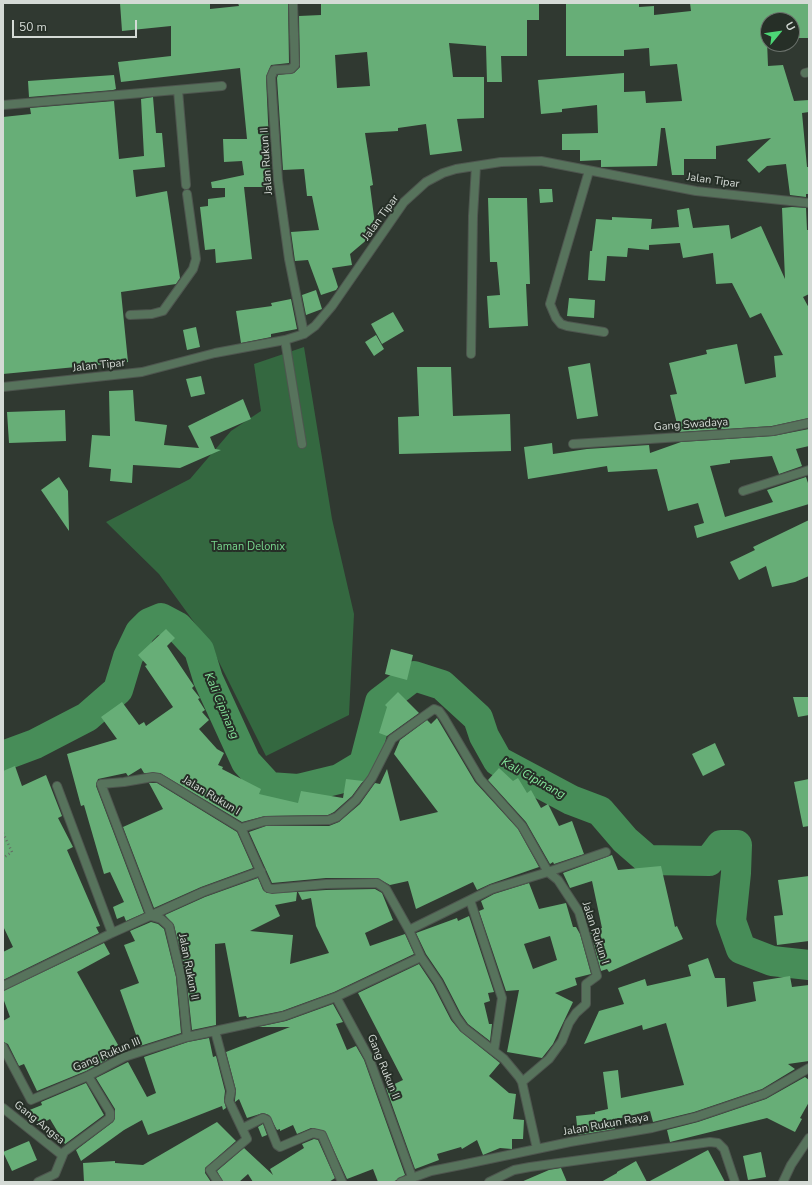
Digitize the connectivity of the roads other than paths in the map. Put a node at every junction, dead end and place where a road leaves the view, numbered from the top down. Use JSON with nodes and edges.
{"nodes":[{"id":1,"x":293,"y":3,"type":"edge"},
{"id":2,"x":222,"y":86,"type":"dead end"},
{"id":3,"x":178,"y":90,"type":"junction"},
{"id":4,"x":3,"y":105,"type":"edge"},
{"id":5,"x":476,"y":166,"type":"junction"},
{"id":6,"x":589,"y":171,"type":"junction"},
{"id":7,"x":186,"y":185,"type":"dead end"},
{"id":8,"x":187,"y":194,"type":"dead end"},
{"id":9,"x":809,"y":203,"type":"edge"},
{"id":10,"x":130,"y":316,"type":"dead end"},
{"id":11,"x":604,"y":332,"type":"dead end"},
{"id":12,"x":304,"y":334,"type":"junction"},
{"id":13,"x":285,"y":340,"type":"junction"},
{"id":14,"x":471,"y":354,"type":"dead end"},
{"id":15,"x":3,"y":387,"type":"edge"},
{"id":16,"x":809,"y":423,"type":"edge"},
{"id":17,"x":302,"y":444,"type":"dead end"},
{"id":18,"x":573,"y":444,"type":"dead end"},
{"id":19,"x":809,"y":470,"type":"edge"},
{"id":20,"x":744,"y":491,"type":"dead end"},
{"id":21,"x":57,"y":786,"type":"dead end"},
{"id":22,"x":241,"y":828,"type":"junction"},
{"id":23,"x":606,"y":852,"type":"dead end"},
{"id":24,"x":261,"y":871,"type":"junction"},
{"id":25,"x":548,"y":872,"type":"junction"},
{"id":26,"x":470,"y":900,"type":"junction"},
{"id":27,"x":151,"y":916,"type":"junction"},
{"id":28,"x":409,"y":930,"type":"junction"},
{"id":29,"x":112,"y":932,"type":"junction"},
{"id":30,"x":421,"y":957,"type":"junction"},
{"id":31,"x":3,"y":986,"type":"edge"},
{"id":32,"x":336,"y":997,"type":"junction"},
{"id":33,"x":215,"y":1031,"type":"junction"},
{"id":34,"x":187,"y":1037,"type":"junction"},
{"id":35,"x":3,"y":1047,"type":"edge"},
{"id":36,"x":494,"y":1051,"type":"junction"},
{"id":37,"x":809,"y":1068,"type":"edge"},
{"id":38,"x":88,"y":1076,"type":"junction"},
{"id":39,"x":522,"y":1082,"type":"junction"},
{"id":40,"x":3,"y":1108,"type":"edge"},
{"id":41,"x":243,"y":1128,"type":"junction"},
{"id":42,"x":809,"y":1138,"type":"edge"},
{"id":43,"x":537,"y":1149,"type":"junction"},
{"id":44,"x":63,"y":1154,"type":"junction"},
{"id":45,"x":412,"y":1177,"type":"junction"},
{"id":46,"x":38,"y":1182,"type":"edge"},
{"id":47,"x":218,"y":1182,"type":"edge"},
{"id":48,"x":342,"y":1182,"type":"edge"},
{"id":49,"x":401,"y":1182,"type":"edge"},
{"id":50,"x":489,"y":1182,"type":"edge"},
{"id":51,"x":735,"y":1182,"type":"edge"},
{"id":52,"x":782,"y":1182,"type":"edge"}],
"edges":[{"from":1,"to":12,"type":"street","name":"Jalan Rukun II"},
{"from":2,"to":3,"type":"street"},
{"from":3,"to":4,"type":"street"},
{"from":3,"to":7,"type":"street"},
{"from":5,"to":6,"type":"street","name":"Jalan Tipar"},
{"from":5,"to":12,"type":"street","name":"Jalan Tipar"},
{"from":5,"to":14,"type":"street"},
{"from":6,"to":9,"type":"street","name":"Jalan Tipar"},
{"from":6,"to":11,"type":"street"},
{"from":8,"to":10,"type":"street"},
{"from":12,"to":13,"type":"street","name":"Jalan Tipar"},
{"from":13,"to":15,"type":"street","name":"Jalan Tipar"},
{"from":13,"to":17,"type":"street"},
{"from":16,"to":18,"type":"street","name":"Gang Swadaya"},
{"from":19,"to":20,"type":"street"},
{"from":21,"to":29,"type":"street"},
{"from":22,"to":24,"type":"street","name":"Jalan Rukun I"},
{"from":22,"to":25,"type":"street"},
{"from":22,"to":27,"type":"street","name":"Jalan Rukun I"},
{"from":23,"to":25,"type":"street"},
{"from":24,"to":27,"type":"street"},
{"from":24,"to":28,"type":"street","name":"Jalan Rukun I"},
{"from":25,"to":26,"type":"street"},
{"from":25,"to":39,"type":"street","name":"Jalan Rukun I"},
{"from":26,"to":28,"type":"street"},
{"from":26,"to":36,"type":"street"},
{"from":27,"to":29,"type":"street"},
{"from":27,"to":34,"type":"street","name":"Jalan Rukun II"},
{"from":28,"to":30,"type":"street","name":"Jalan Rukun I"},
{"from":29,"to":31,"type":"street"},
{"from":30,"to":32,"type":"street"},
{"from":30,"to":36,"type":"street","name":"Jalan Rukun I"},
{"from":32,"to":33,"type":"street"},
{"from":32,"to":45,"type":"street","name":"Gang Rukun II"},
{"from":33,"to":34,"type":"street","name":"Gang Rukun III"},
{"from":33,"to":41,"type":"street"},
{"from":34,"to":38,"type":"street","name":"Gang Rukun III"},
{"from":35,"to":38,"type":"street","name":"Gang Rukun III"},
{"from":36,"to":39,"type":"street","name":"Jalan Rukun I"},
{"from":37,"to":43,"type":"street","name":"Jalan Rukun Raya"},
{"from":38,"to":44,"type":"street","name":"Gang Angsa"},
{"from":39,"to":43,"type":"street","name":"Jalan Rukun I"},
{"from":40,"to":44,"type":"street","name":"Gang Angsa"},
{"from":41,"to":47,"type":"street"},
{"from":41,"to":48,"type":"street"},
{"from":42,"to":52,"type":"street"},
{"from":43,"to":45,"type":"street","name":"Jalan Rukun Raya"},
{"from":44,"to":46,"type":"street"},
{"from":45,"to":49,"type":"street","name":"Jalan Rukun Raya"},
{"from":50,"to":51,"type":"street"}]}
